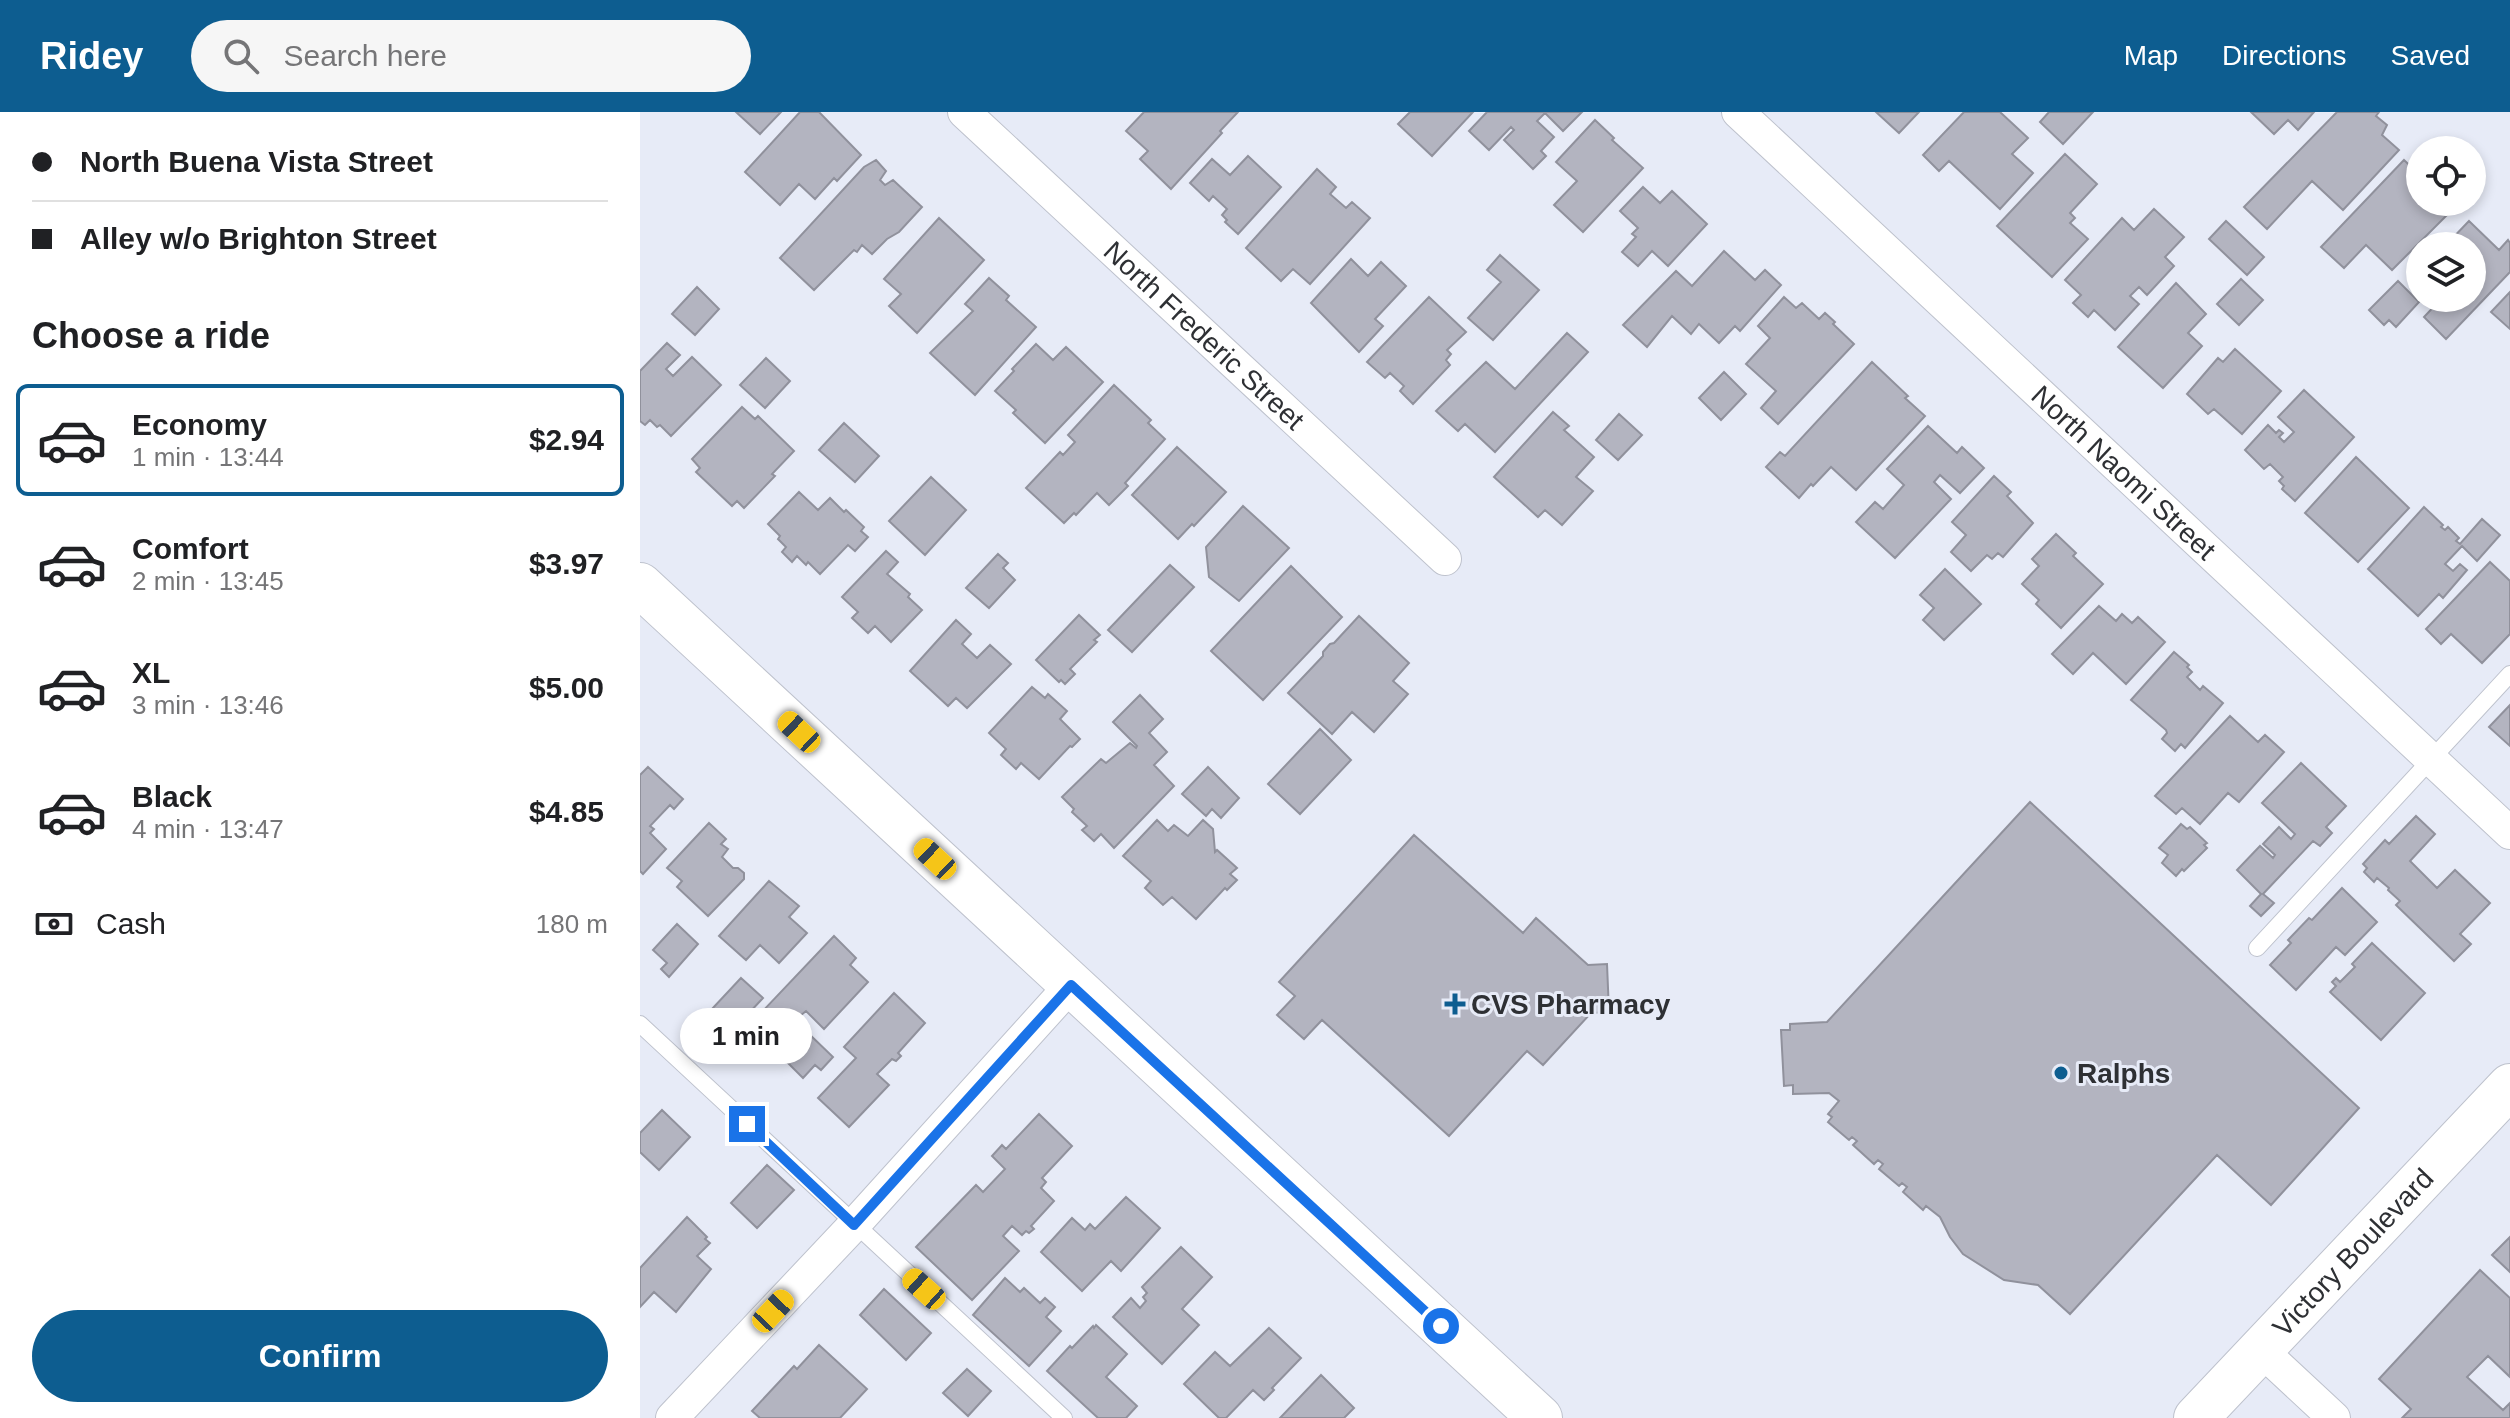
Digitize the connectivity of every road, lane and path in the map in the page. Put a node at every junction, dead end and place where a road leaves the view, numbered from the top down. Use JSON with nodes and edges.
{"nodes":[{"id":1,"x":964,"y":112,"type":"edge"},
{"id":2,"x":1738,"y":112,"type":"edge"},
{"id":3,"x":1445,"y":559,"type":"dead end"},
{"id":4,"x":640,"y":585,"type":"edge"},
{"id":5,"x":2510,"y":674,"type":"edge"},
{"id":6,"x":2431,"y":758,"type":"junction"},
{"id":7,"x":2510,"y":833,"type":"edge"},
{"id":8,"x":2257,"y":948,"type":"dead end"},
{"id":9,"x":1071,"y":985,"type":"junction"},
{"id":10,"x":640,"y":1024,"type":"edge"},
{"id":11,"x":2510,"y":1086,"type":"edge"},
{"id":12,"x":854,"y":1225,"type":"junction"},
{"id":13,"x":2262,"y":1351,"type":"junction"},
{"id":14,"x":672,"y":1418,"type":"edge"},
{"id":15,"x":1064,"y":1418,"type":"edge"},
{"id":16,"x":1540,"y":1418,"type":"edge"},
{"id":17,"x":2196,"y":1418,"type":"edge"},
{"id":18,"x":2334,"y":1418,"type":"edge"}],
"edges":[{"from":1,"to":3,"type":"street","name":"North Frederic Street"},
{"from":2,"to":6,"type":"street","name":"North Naomi Street"},
{"from":4,"to":9,"type":"main road"},
{"from":5,"to":6,"type":"lane"},
{"from":6,"to":7,"type":"street","name":"North Naomi Street"},
{"from":6,"to":8,"type":"lane"},
{"from":9,"to":12,"type":"street"},
{"from":9,"to":16,"type":"main road"},
{"from":10,"to":12,"type":"lane"},
{"from":11,"to":13,"type":"main road","name":"Victory Boulevard"},
{"from":12,"to":14,"type":"street"},
{"from":12,"to":15,"type":"lane"},
{"from":13,"to":17,"type":"main road","name":"Victory Boulevard"},
{"from":13,"to":18,"type":"street"}]}
